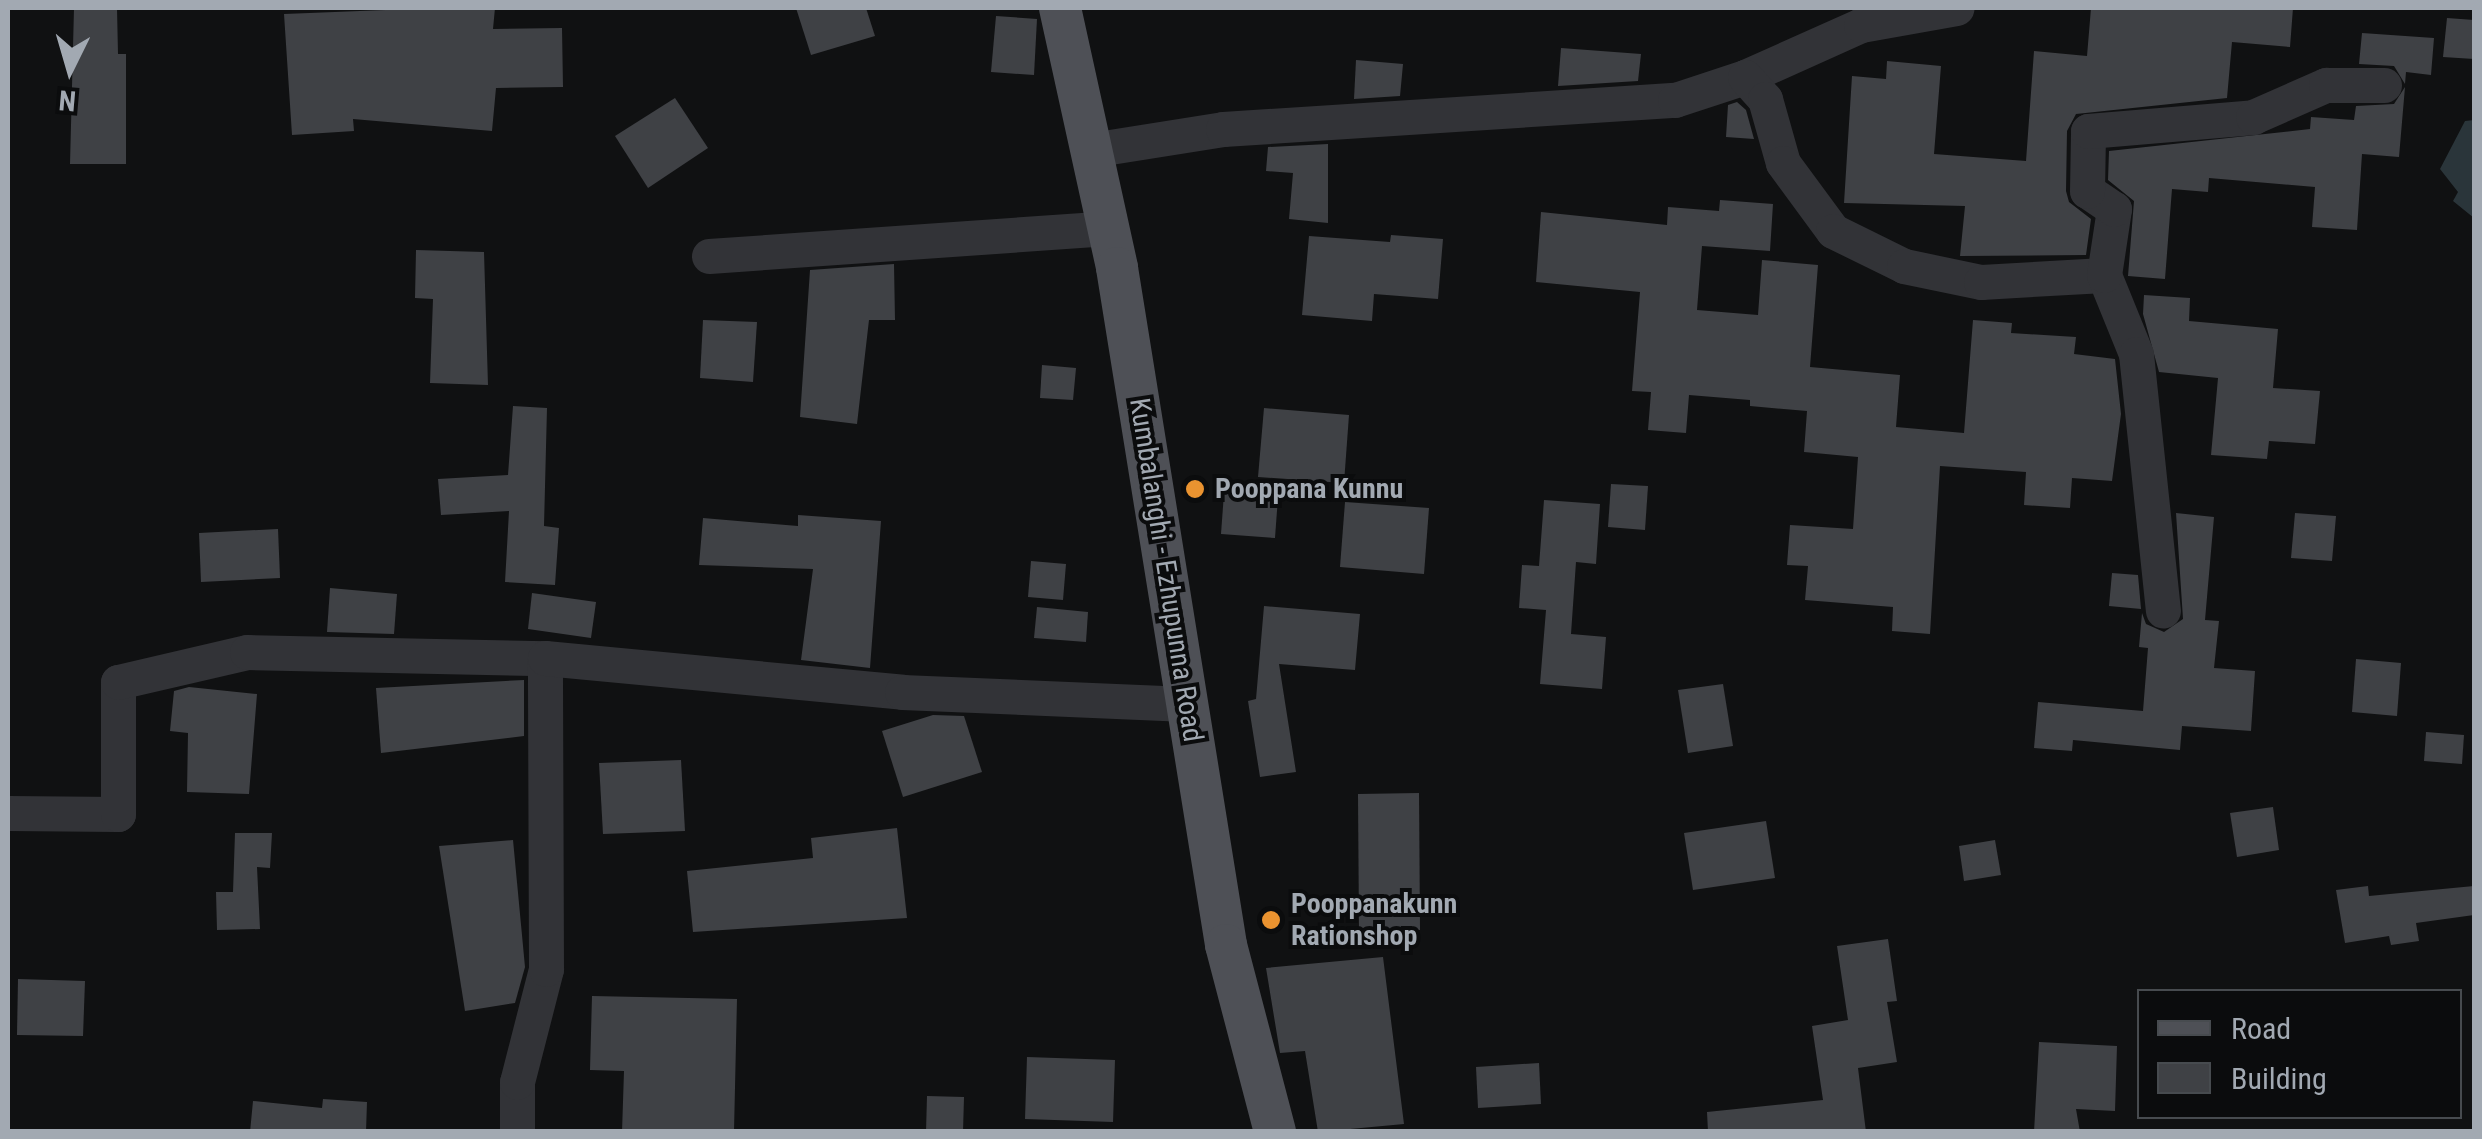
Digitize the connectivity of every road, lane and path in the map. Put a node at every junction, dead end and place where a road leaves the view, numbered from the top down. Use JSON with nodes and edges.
{"nodes":[{"id":1,"x":1060,"y":8,"type":"edge"},
{"id":2,"x":1956,"y":8,"type":"edge"},
{"id":3,"x":1745,"y":77,"type":"junction"},
{"id":4,"x":2384,"y":85,"type":"dead end"},
{"id":5,"x":1091,"y":150,"type":"junction"},
{"id":6,"x":1108,"y":228,"type":"junction"},
{"id":7,"x":709,"y":256,"type":"dead end"},
{"id":8,"x":2104,"y":276,"type":"junction"},
{"id":9,"x":2162,"y":611,"type":"dead end"},
{"id":10,"x":545,"y":658,"type":"junction"},
{"id":11,"x":1187,"y":704,"type":"junction"},
{"id":12,"x":8,"y":813,"type":"edge"},
{"id":13,"x":517,"y":1132,"type":"edge"},
{"id":14,"x":1275,"y":1132,"type":"edge"}],
"edges":[{"from":1,"to":5,"type":"main road","name":"Kumbalanghi - Ezhupunna Road"},
{"from":2,"to":3,"type":"street"},
{"from":3,"to":5,"type":"street"},
{"from":3,"to":8,"type":"street"},
{"from":4,"to":8,"type":"street"},
{"from":5,"to":6,"type":"main road","name":"Kumbalanghi - Ezhupunna Road"},
{"from":6,"to":7,"type":"street"},
{"from":6,"to":11,"type":"main road","name":"Kumbalanghi - Ezhupunna Road"},
{"from":8,"to":9,"type":"street"},
{"from":10,"to":11,"type":"street"},
{"from":10,"to":12,"type":"street"},
{"from":10,"to":13,"type":"street"},
{"from":11,"to":14,"type":"main road","name":"Kumbalanghi - Ezhupunna Road"}]}
